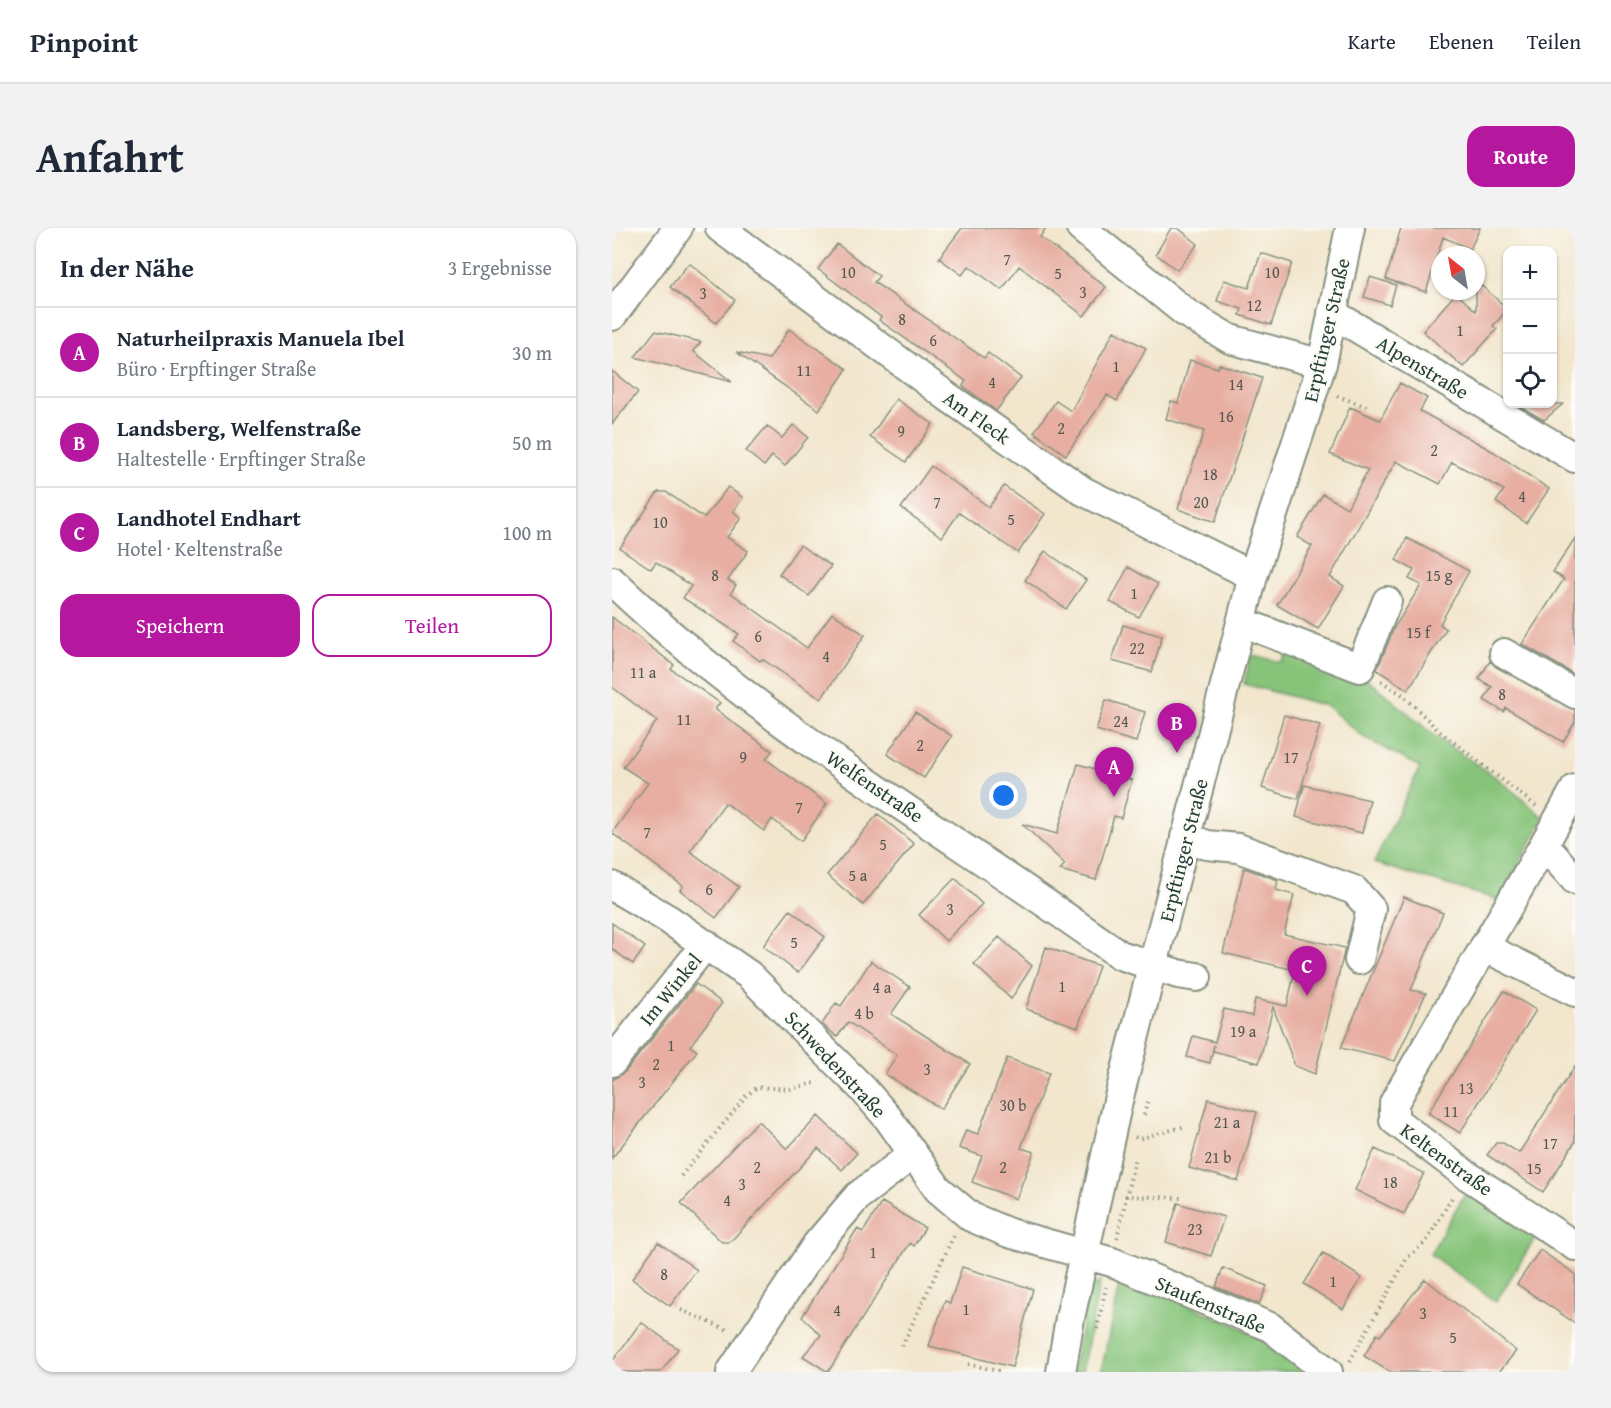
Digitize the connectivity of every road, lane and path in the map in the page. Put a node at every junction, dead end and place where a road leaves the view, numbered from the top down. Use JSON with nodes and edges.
{"nodes":[{"id":1,"x":678,"y":228,"type":"edge"},
{"id":2,"x":720,"y":228,"type":"edge"},
{"id":3,"x":1081,"y":228,"type":"edge"},
{"id":4,"x":1350,"y":228,"type":"edge"},
{"id":5,"x":1332,"y":313,"type":"junction"},
{"id":6,"x":612,"y":316,"type":"edge"},
{"id":7,"x":1322,"y":364,"type":"junction"},
{"id":8,"x":1575,"y":458,"type":"edge"},
{"id":9,"x":1253,"y":576,"type":"junction"},
{"id":10,"x":612,"y":581,"type":"edge"},
{"id":11,"x":1387,"y":601,"type":"dead end"},
{"id":12,"x":1242,"y":622,"type":"junction"},
{"id":13,"x":1504,"y":653,"type":"dead end"},
{"id":14,"x":1360,"y":668,"type":"junction"},
{"id":15,"x":1575,"y":694,"type":"edge"},
{"id":16,"x":1575,"y":789,"type":"edge"},
{"id":17,"x":1551,"y":835,"type":"junction"},
{"id":18,"x":1185,"y":837,"type":"junction"},
{"id":19,"x":1575,"y":880,"type":"edge"},
{"id":20,"x":612,"y":886,"type":"edge"},
{"id":21,"x":706,"y":944,"type":"junction"},
{"id":22,"x":1484,"y":947,"type":"junction"},
{"id":23,"x":1359,"y":960,"type":"dead end"},
{"id":24,"x":1155,"y":967,"type":"junction"},
{"id":25,"x":1197,"y":977,"type":"dead end"},
{"id":26,"x":1575,"y":992,"type":"edge"},
{"id":27,"x":612,"y":1062,"type":"edge"},
{"id":28,"x":840,"y":1064,"type":"junction"},
{"id":29,"x":1149,"y":1095,"type":"dead end"},
{"id":30,"x":1144,"y":1117,"type":"dead end"},
{"id":31,"x":1186,"y":1126,"type":"dead end"},
{"id":32,"x":1141,"y":1128,"type":"dead end"},
{"id":33,"x":1125,"y":1134,"type":"junction"},
{"id":34,"x":912,"y":1155,"type":"junction"},
{"id":35,"x":1465,"y":1174,"type":"junction"},
{"id":36,"x":681,"y":1176,"type":"dead end"},
{"id":37,"x":1127,"y":1197,"type":"junction"},
{"id":38,"x":1182,"y":1198,"type":"dead end"},
{"id":39,"x":965,"y":1212,"type":"junction"},
{"id":40,"x":1575,"y":1246,"type":"edge"},
{"id":41,"x":1085,"y":1253,"type":"junction"},
{"id":42,"x":1112,"y":1262,"type":"junction"},
{"id":43,"x":681,"y":1310,"type":"dead end"},
{"id":44,"x":1095,"y":1339,"type":"dead end"},
{"id":45,"x":752,"y":1340,"type":"junction"},
{"id":46,"x":902,"y":1346,"type":"dead end"},
{"id":47,"x":968,"y":1364,"type":"dead end"},
{"id":48,"x":731,"y":1372,"type":"edge"},
{"id":49,"x":1002,"y":1372,"type":"edge"},
{"id":50,"x":1061,"y":1372,"type":"edge"},
{"id":51,"x":1328,"y":1372,"type":"edge"},
{"id":52,"x":1344,"y":1372,"type":"edge"}],
"edges":[{"from":1,"to":6,"type":"street"},
{"from":2,"to":9,"type":"street","name":"Am Fleck"},
{"from":3,"to":7,"type":"street"},
{"from":4,"to":5,"type":"street","name":"Erpftinger Straße"},
{"from":5,"to":7,"type":"street","name":"Erpftinger Straße"},
{"from":5,"to":8,"type":"street","name":"Alpenstraße"},
{"from":7,"to":9,"type":"street","name":"Erpftinger Straße"},
{"from":9,"to":12,"type":"street","name":"Erpftinger Straße"},
{"from":10,"to":24,"type":"street","name":"Welfenstraße"},
{"from":11,"to":14,"type":"street"},
{"from":12,"to":14,"type":"street"},
{"from":12,"to":18,"type":"street","name":"Erpftinger Straße"},
{"from":13,"to":15,"type":"street"},
{"from":14,"to":17,"type":"path"},
{"from":16,"to":17,"type":"street","name":"Keltenstraße"},
{"from":17,"to":19,"type":"street"},
{"from":17,"to":22,"type":"street","name":"Keltenstraße"},
{"from":18,"to":23,"type":"street"},
{"from":18,"to":24,"type":"street","name":"Erpftinger Straße"},
{"from":20,"to":21,"type":"street","name":"Schwedenstraße"},
{"from":21,"to":27,"type":"street","name":"Im Winkel"},
{"from":21,"to":28,"type":"street","name":"Schwedenstraße"},
{"from":22,"to":26,"type":"street"},
{"from":22,"to":35,"type":"street","name":"Keltenstraße"},
{"from":24,"to":25,"type":"street","name":"Welfenstraße"},
{"from":24,"to":33,"type":"street","name":"Erpftinger Straße"},
{"from":28,"to":34,"type":"street","name":"Schwedenstraße"},
{"from":28,"to":36,"type":"path"},
{"from":29,"to":30,"type":"path"},
{"from":31,"to":33,"type":"path"},
{"from":32,"to":33,"type":"path"},
{"from":33,"to":37,"type":"path"},
{"from":33,"to":41,"type":"street","name":"Erpftinger Straße"},
{"from":34,"to":39,"type":"street","name":"Schwedenstraße"},
{"from":34,"to":45,"type":"street"},
{"from":35,"to":40,"type":"street","name":"Keltenstraße"},
{"from":35,"to":52,"type":"path"},
{"from":37,"to":38,"type":"path"},
{"from":37,"to":42,"type":"path"},
{"from":39,"to":41,"type":"street","name":"Schwedenstraße"},
{"from":39,"to":46,"type":"path"},
{"from":41,"to":42,"type":"street","name":"Staufenstraße"},
{"from":41,"to":50,"type":"street","name":"Erpftinger Straße"},
{"from":42,"to":44,"type":"path"},
{"from":42,"to":51,"type":"street","name":"Staufenstraße"},
{"from":43,"to":45,"type":"path"},
{"from":45,"to":48,"type":"street"},
{"from":47,"to":49,"type":"path"}]}
